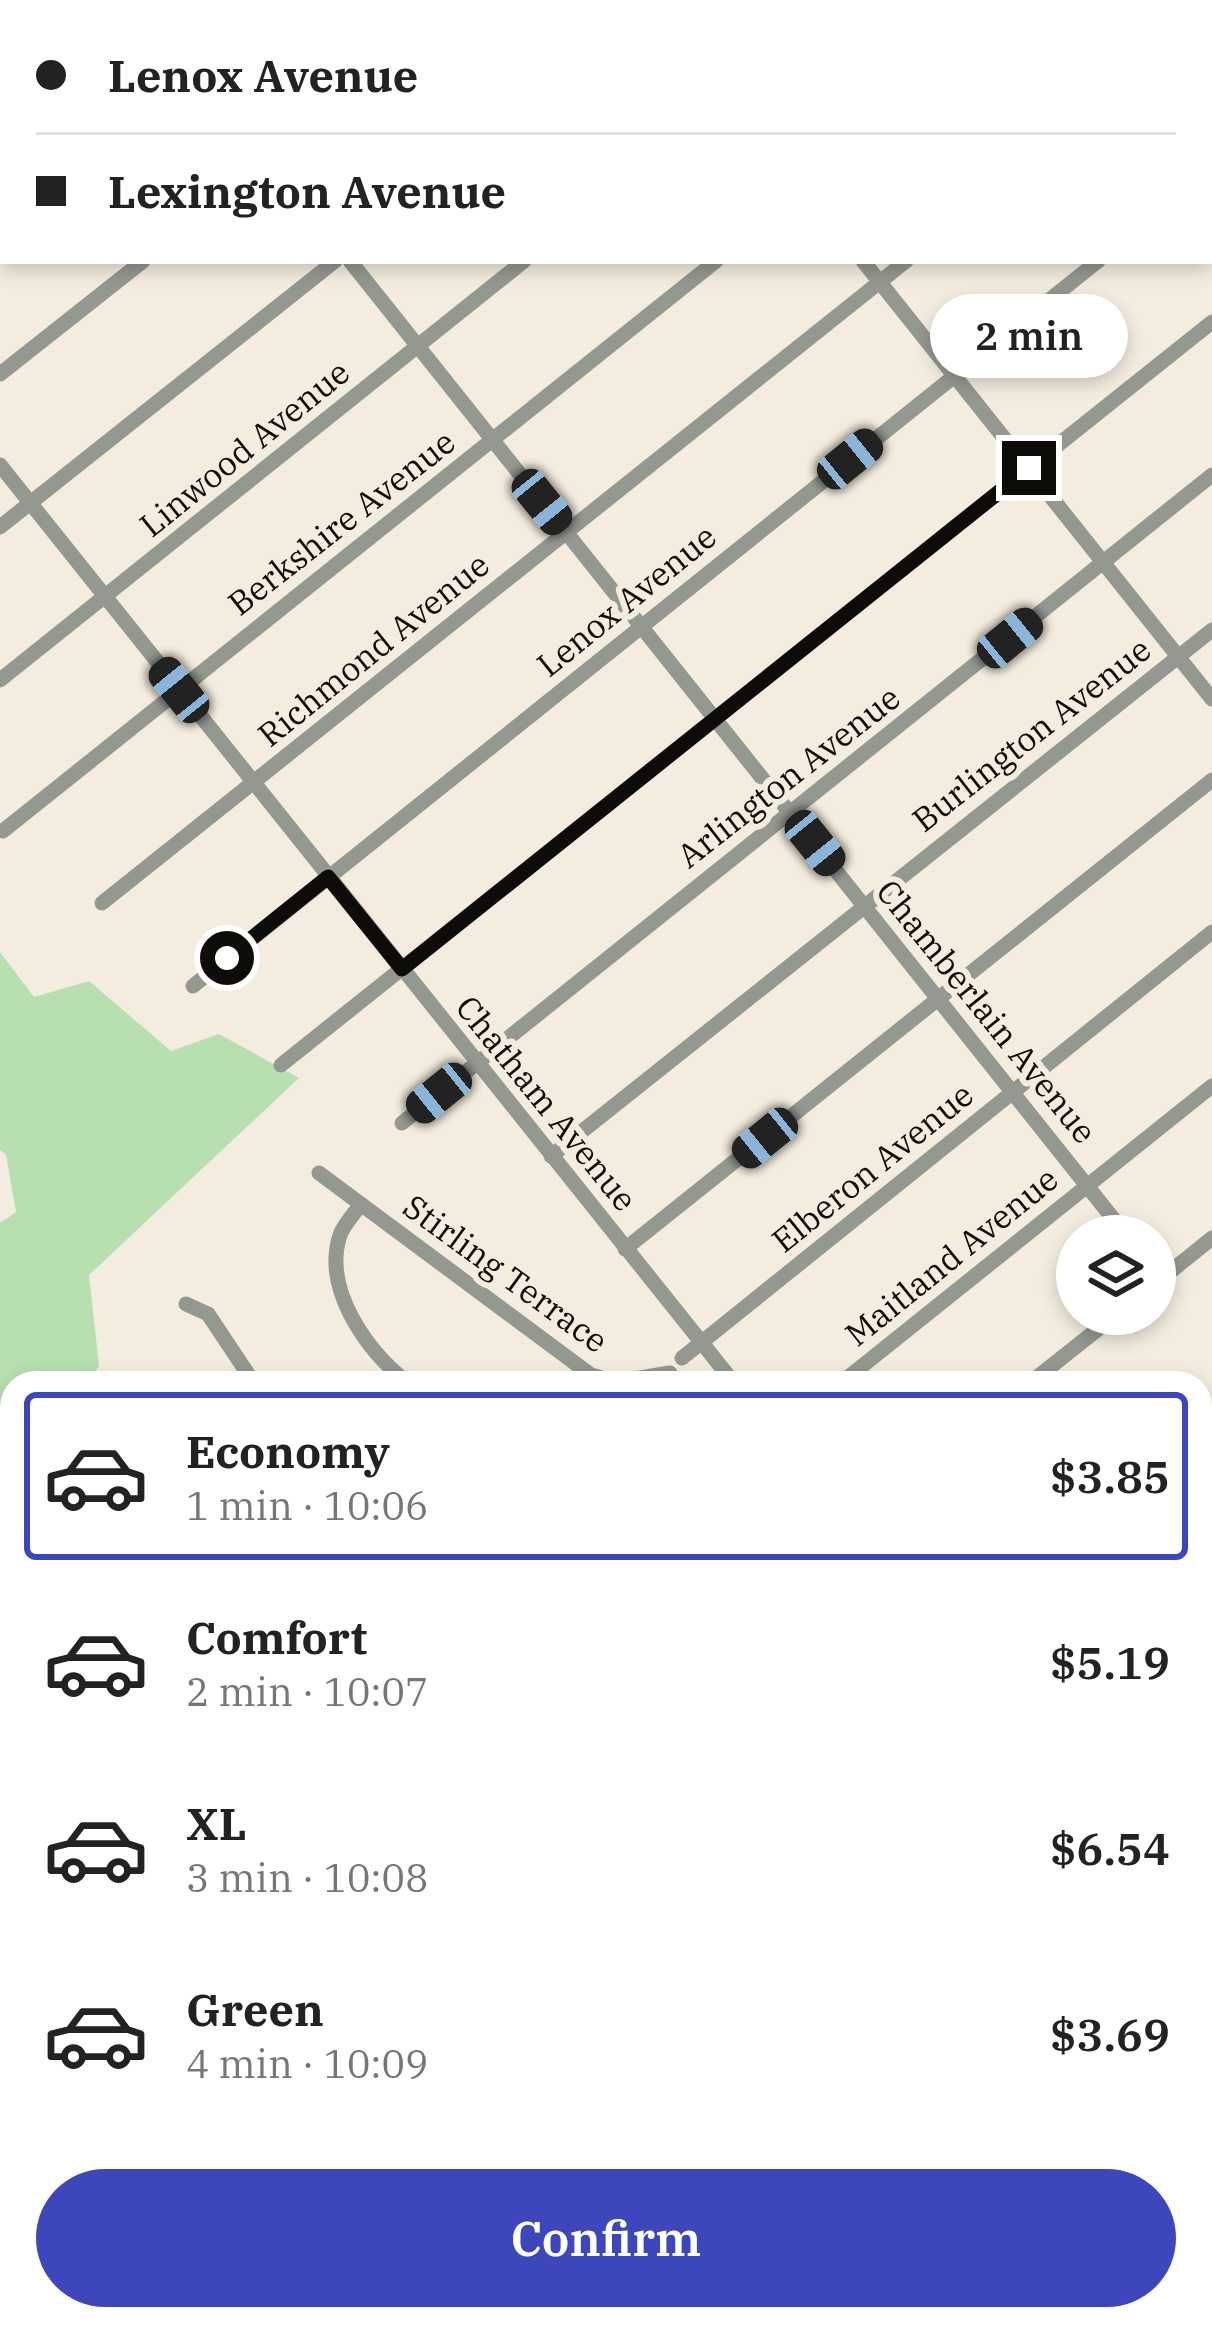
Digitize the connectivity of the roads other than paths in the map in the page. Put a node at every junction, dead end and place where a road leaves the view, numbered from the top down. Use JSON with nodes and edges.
{"nodes":[{"id":1,"x":139,"y":264,"type":"edge"},
{"id":2,"x":331,"y":264,"type":"edge"},
{"id":3,"x":352,"y":264,"type":"edge"},
{"id":4,"x":520,"y":264,"type":"edge"},
{"id":5,"x":712,"y":264,"type":"edge"},
{"id":6,"x":865,"y":264,"type":"edge"},
{"id":7,"x":903,"y":264,"type":"edge"},
{"id":8,"x":1094,"y":264,"type":"edge"},
{"id":9,"x":880,"y":282,"type":"junction"},
{"id":10,"x":1212,"y":322,"type":"edge"},
{"id":11,"x":418,"y":346,"type":"junction"},
{"id":12,"x":0,"y":374,"type":"edge"},
{"id":13,"x":955,"y":376,"type":"junction"},
{"id":14,"x":493,"y":440,"type":"junction"},
{"id":15,"x":0,"y":465,"type":"edge"},
{"id":16,"x":1029,"y":468,"type":"junction"},
{"id":17,"x":1212,"y":475,"type":"edge"},
{"id":18,"x":31,"y":504,"type":"junction"},
{"id":19,"x":0,"y":527,"type":"edge"},
{"id":20,"x":566,"y":533,"type":"junction"},
{"id":21,"x":1103,"y":562,"type":"junction"},
{"id":22,"x":105,"y":598,"type":"junction"},
{"id":23,"x":641,"y":627,"type":"junction"},
{"id":24,"x":1212,"y":630,"type":"edge"},
{"id":25,"x":1178,"y":656,"type":"junction"},
{"id":26,"x":0,"y":680,"type":"edge"},
{"id":27,"x":179,"y":690,"type":"junction"},
{"id":28,"x":1212,"y":699,"type":"edge"},
{"id":29,"x":716,"y":719,"type":"junction"},
{"id":30,"x":1212,"y":780,"type":"edge"},
{"id":31,"x":254,"y":783,"type":"junction"},
{"id":32,"x":790,"y":812,"type":"junction"},
{"id":33,"x":3,"y":831,"type":"edge"},
{"id":34,"x":328,"y":877,"type":"junction"},
{"id":35,"x":102,"y":903,"type":"dead end"},
{"id":36,"x":865,"y":905,"type":"junction"},
{"id":37,"x":1212,"y":932,"type":"edge"},
{"id":38,"x":402,"y":969,"type":"junction"},
{"id":39,"x":193,"y":986,"type":"dead end"},
{"id":40,"x":940,"y":999,"type":"junction"},
{"id":41,"x":476,"y":1063,"type":"junction"},
{"id":42,"x":281,"y":1065,"type":"dead end"},
{"id":43,"x":1212,"y":1087,"type":"edge"},
{"id":44,"x":1014,"y":1091,"type":"junction"},
{"id":45,"x":402,"y":1123,"type":"dead end"},
{"id":46,"x":550,"y":1156,"type":"junction"},
{"id":47,"x":319,"y":1173,"type":"dead end"},
{"id":48,"x":1088,"y":1185,"type":"junction"},
{"id":49,"x":361,"y":1204,"type":"junction"},
{"id":50,"x":1111,"y":1215,"type":"edge"},
{"id":51,"x":1212,"y":1238,"type":"edge"},
{"id":52,"x":625,"y":1249,"type":"junction"},
{"id":53,"x":1176,"y":1264,"type":"edge"},
{"id":54,"x":186,"y":1304,"type":"dead end"},
{"id":55,"x":1091,"y":1335,"type":"edge"},
{"id":56,"x":701,"y":1342,"type":"junction"},
{"id":57,"x":682,"y":1358,"type":"dead end"},
{"id":58,"x":246,"y":1371,"type":"edge"},
{"id":59,"x":394,"y":1371,"type":"edge"},
{"id":60,"x":586,"y":1371,"type":"edge"},
{"id":61,"x":724,"y":1371,"type":"edge"},
{"id":62,"x":856,"y":1371,"type":"edge"},
{"id":63,"x":1045,"y":1371,"type":"edge"}],
"edges":[{"from":1,"to":12,"type":"street"},
{"from":2,"to":18,"type":"street"},
{"from":3,"to":11,"type":"street","name":"Chamberlain Avenue"},
{"from":4,"to":11,"type":"street","name":"Linwood Avenue"},
{"from":5,"to":14,"type":"street","name":"Berkshire Avenue"},
{"from":6,"to":9,"type":"street"},
{"from":7,"to":9,"type":"street","name":"Richmond Avenue"},
{"from":8,"to":13,"type":"street","name":"Lenox Avenue"},
{"from":9,"to":13,"type":"street"},
{"from":9,"to":20,"type":"street","name":"Richmond Avenue"},
{"from":10,"to":16,"type":"street"},
{"from":11,"to":14,"type":"street","name":"Chamberlain Avenue"},
{"from":11,"to":22,"type":"street","name":"Linwood Avenue"},
{"from":13,"to":16,"type":"street"},
{"from":13,"to":23,"type":"street","name":"Lenox Avenue"},
{"from":14,"to":20,"type":"street","name":"Chamberlain Avenue"},
{"from":14,"to":27,"type":"street","name":"Berkshire Avenue"},
{"from":15,"to":18,"type":"street","name":"Chatham Avenue"},
{"from":16,"to":21,"type":"street"},
{"from":16,"to":29,"type":"street"},
{"from":17,"to":21,"type":"street","name":"Arlington Avenue"},
{"from":18,"to":19,"type":"street"},
{"from":18,"to":22,"type":"street","name":"Chatham Avenue"},
{"from":20,"to":23,"type":"street","name":"Chamberlain Avenue"},
{"from":20,"to":31,"type":"street","name":"Richmond Avenue"},
{"from":21,"to":25,"type":"street"},
{"from":21,"to":32,"type":"street","name":"Arlington Avenue"},
{"from":22,"to":26,"type":"street","name":"Linwood Avenue"},
{"from":22,"to":27,"type":"street","name":"Chatham Avenue"},
{"from":23,"to":29,"type":"street","name":"Chamberlain Avenue"},
{"from":23,"to":34,"type":"street","name":"Lenox Avenue"},
{"from":24,"to":25,"type":"street","name":"Burlington Avenue"},
{"from":25,"to":28,"type":"street"},
{"from":25,"to":36,"type":"street","name":"Burlington Avenue"},
{"from":27,"to":31,"type":"street","name":"Chatham Avenue"},
{"from":27,"to":33,"type":"street","name":"Berkshire Avenue"},
{"from":29,"to":32,"type":"street","name":"Chamberlain Avenue"},
{"from":29,"to":38,"type":"street"},
{"from":30,"to":40,"type":"street"},
{"from":31,"to":34,"type":"street","name":"Chatham Avenue"},
{"from":31,"to":35,"type":"street","name":"Richmond Avenue"},
{"from":32,"to":36,"type":"street","name":"Chamberlain Avenue"},
{"from":32,"to":41,"type":"street","name":"Arlington Avenue"},
{"from":34,"to":38,"type":"street","name":"Chatham Avenue"},
{"from":34,"to":39,"type":"street","name":"Lenox Avenue"},
{"from":36,"to":40,"type":"street","name":"Chamberlain Avenue"},
{"from":36,"to":46,"type":"street","name":"Burlington Avenue"},
{"from":37,"to":44,"type":"street","name":"Elberon Avenue"},
{"from":38,"to":41,"type":"street","name":"Chatham Avenue"},
{"from":38,"to":42,"type":"street"},
{"from":40,"to":44,"type":"street","name":"Chamberlain Avenue"},
{"from":40,"to":52,"type":"street"},
{"from":41,"to":45,"type":"street","name":"Arlington Avenue"},
{"from":41,"to":46,"type":"street","name":"Chatham Avenue"},
{"from":43,"to":48,"type":"street","name":"Maitland Avenue"},
{"from":44,"to":48,"type":"street","name":"Chamberlain Avenue"},
{"from":44,"to":56,"type":"street","name":"Elberon Avenue"},
{"from":46,"to":52,"type":"street","name":"Chatham Avenue"},
{"from":47,"to":49,"type":"street","name":"Stirling Terrace"},
{"from":48,"to":50,"type":"street","name":"Chamberlain Avenue"},
{"from":48,"to":62,"type":"street","name":"Maitland Avenue"},
{"from":49,"to":59,"type":"street"},
{"from":49,"to":60,"type":"street","name":"Stirling Terrace"},
{"from":51,"to":53,"type":"street"},
{"from":52,"to":56,"type":"street","name":"Chatham Avenue"},
{"from":54,"to":58,"type":"street"},
{"from":55,"to":63,"type":"street"},
{"from":56,"to":57,"type":"street","name":"Elberon Avenue"},
{"from":56,"to":61,"type":"street","name":"Chatham Avenue"}]}
